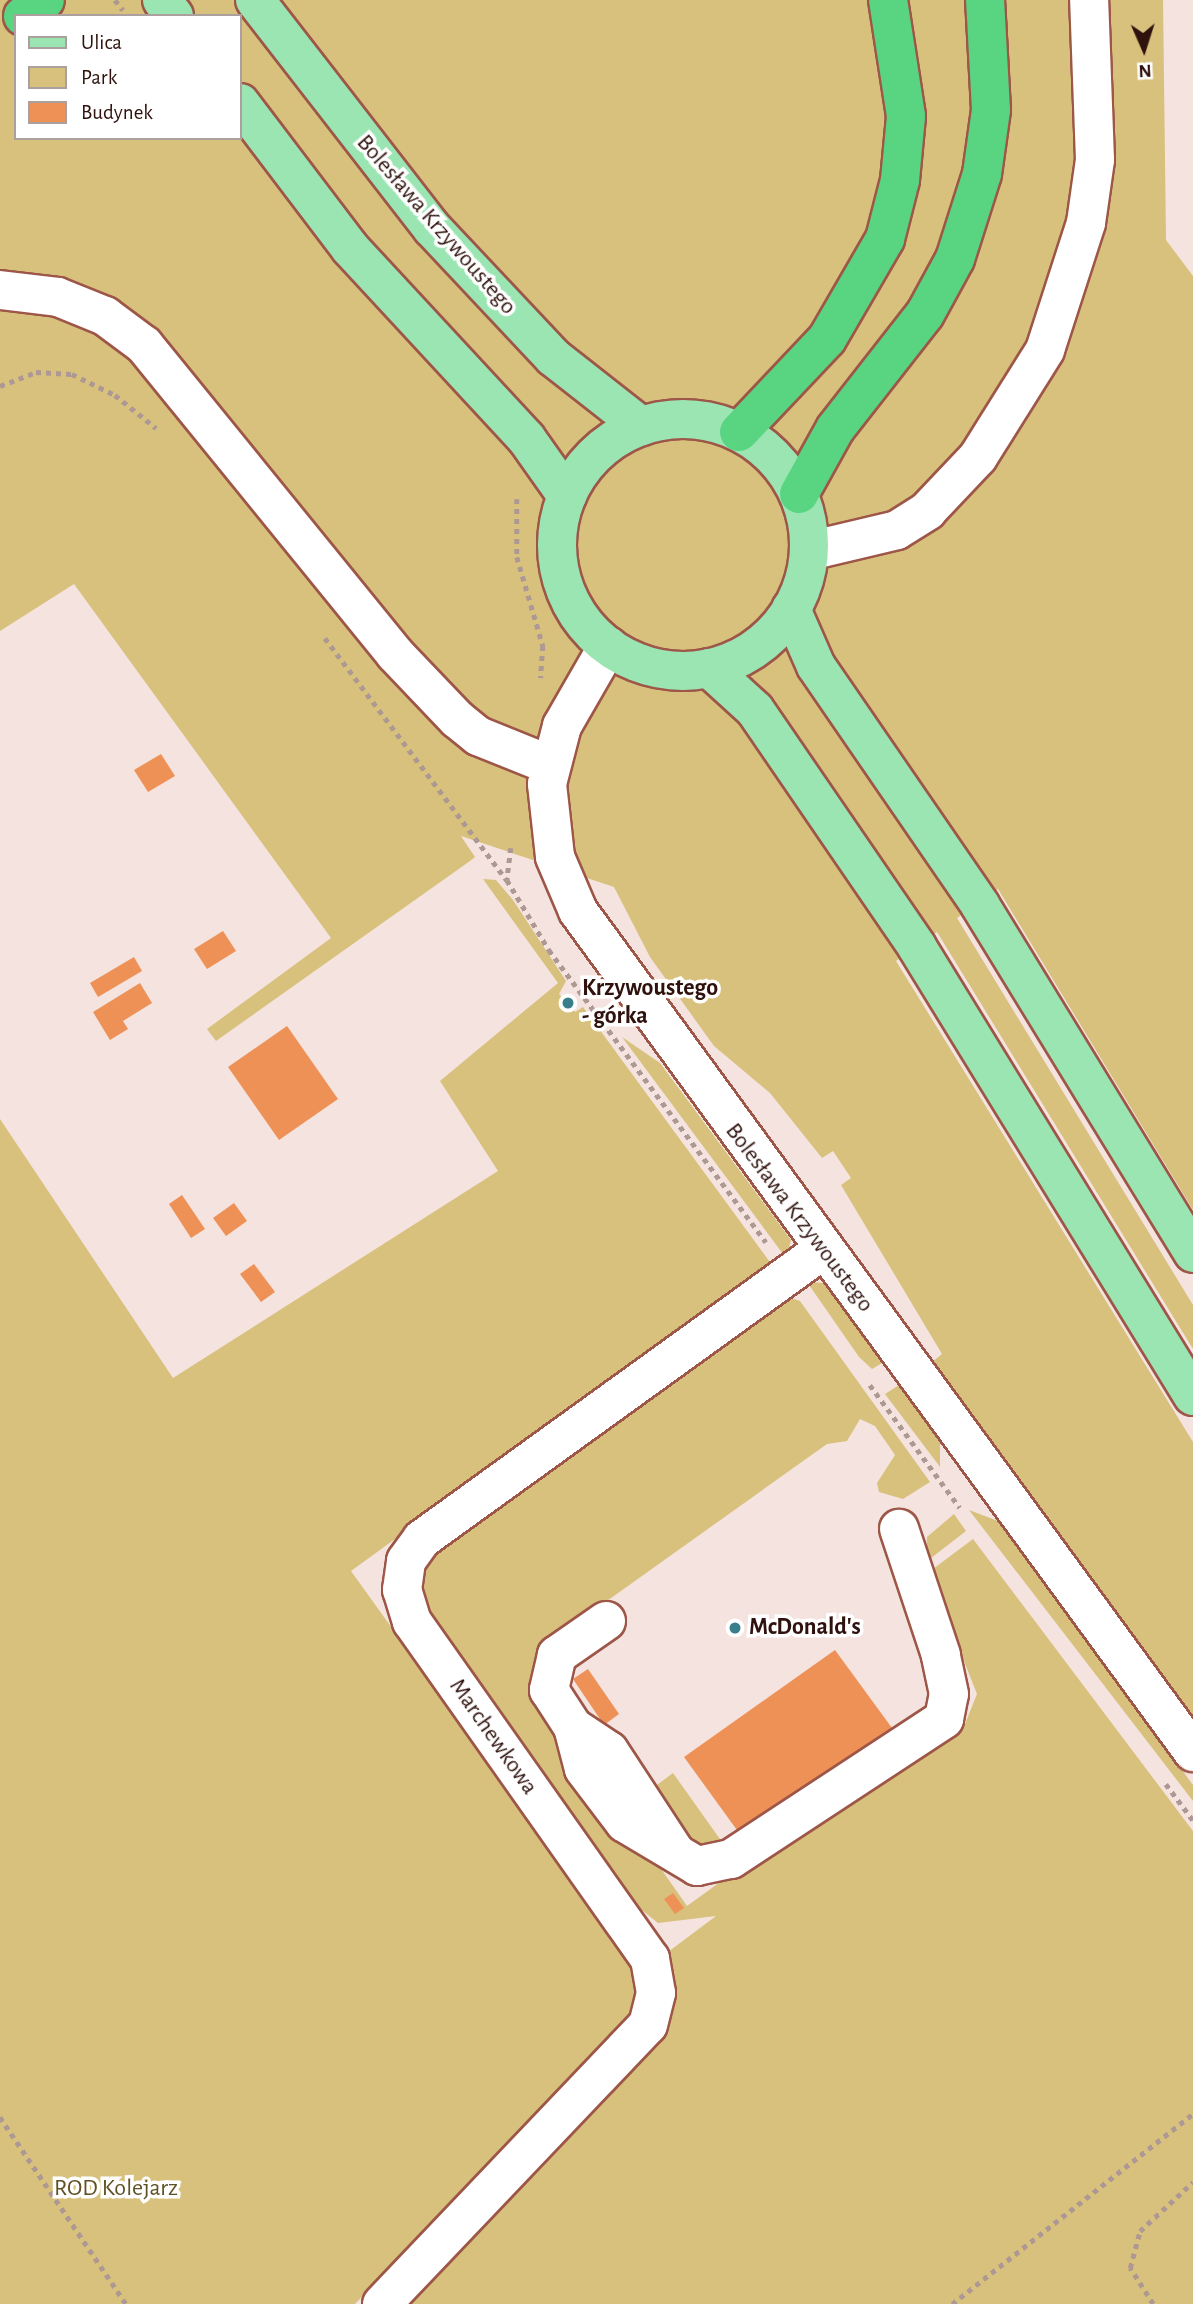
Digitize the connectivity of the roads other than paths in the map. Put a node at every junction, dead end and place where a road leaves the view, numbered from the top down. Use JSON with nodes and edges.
{"nodes":[{"id":1,"x":45,"y":0,"type":"edge"},
{"id":2,"x":255,"y":0,"type":"edge"},
{"id":3,"x":888,"y":0,"type":"edge"},
{"id":4,"x":985,"y":0,"type":"edge"},
{"id":5,"x":1089,"y":0,"type":"edge"},
{"id":6,"x":26,"y":14,"type":"edge"},
{"id":7,"x":242,"y":106,"type":"edge"},
{"id":8,"x":0,"y":290,"type":"edge"},
{"id":9,"x":641,"y":426,"type":"junction"},
{"id":10,"x":739,"y":432,"type":"junction"},
{"id":11,"x":799,"y":494,"type":"junction"},
{"id":12,"x":567,"y":496,"type":"junction"},
{"id":13,"x":809,"y":551,"type":"junction"},
{"id":14,"x":792,"y":609,"type":"junction"},
{"id":15,"x":608,"y":646,"type":"junction"},
{"id":16,"x":709,"y":668,"type":"junction"},
{"id":17,"x":550,"y":765,"type":"junction"},
{"id":18,"x":822,"y":1251,"type":"junction"},
{"id":19,"x":1193,"y":1254,"type":"edge"},
{"id":20,"x":1193,"y":1396,"type":"edge"},
{"id":21,"x":899,"y":1529,"type":"dead end"},
{"id":22,"x":606,"y":1621,"type":"dead end"},
{"id":23,"x":1193,"y":1752,"type":"edge"},
{"id":24,"x":382,"y":2304,"type":"edge"}],
"edges":[{"from":1,"to":6,"type":"highway"},
{"from":2,"to":9,"type":"main road","name":"Bolesława Krzywoustego"},
{"from":3,"to":10,"type":"highway"},
{"from":4,"to":11,"type":"highway"},
{"from":5,"to":13,"type":"street"},
{"from":7,"to":12,"type":"main road"},
{"from":8,"to":17,"type":"street"},
{"from":9,"to":10,"type":"main road"},
{"from":9,"to":12,"type":"main road"},
{"from":10,"to":11,"type":"main road"},
{"from":11,"to":13,"type":"main road"},
{"from":12,"to":15,"type":"main road"},
{"from":13,"to":14,"type":"main road"},
{"from":14,"to":16,"type":"main road"},
{"from":14,"to":19,"type":"main road"},
{"from":15,"to":16,"type":"main road"},
{"from":15,"to":17,"type":"street","name":"Bolesława Krzywoustego"},
{"from":16,"to":20,"type":"main road"},
{"from":17,"to":18,"type":"street","name":"Bolesława Krzywoustego"},
{"from":18,"to":23,"type":"street","name":"Bolesława Krzywoustego"},
{"from":18,"to":24,"type":"street","name":"Marchewkowa"},
{"from":21,"to":22,"type":"street"}]}
